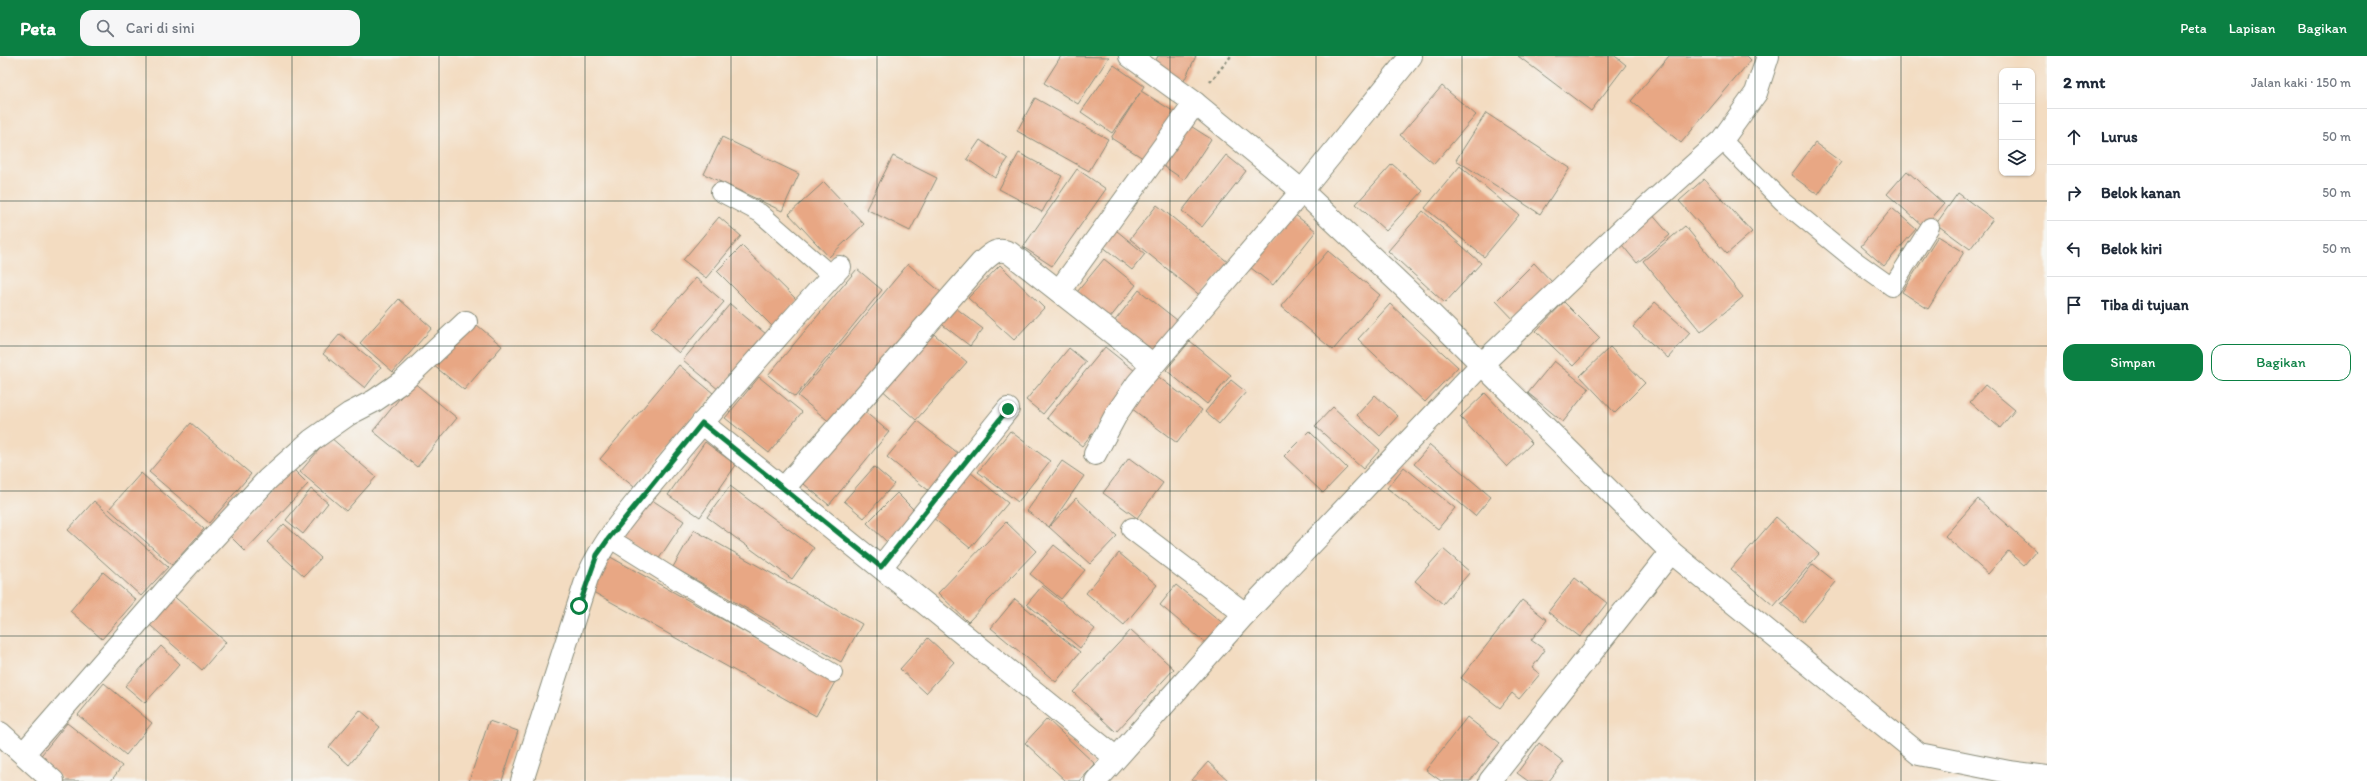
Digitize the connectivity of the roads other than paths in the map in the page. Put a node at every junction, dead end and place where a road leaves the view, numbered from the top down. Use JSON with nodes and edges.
{"nodes":[{"id":1,"x":1130,"y":56,"type":"edge"},
{"id":2,"x":1411,"y":56,"type":"edge"},
{"id":3,"x":1768,"y":56,"type":"edge"},
{"id":4,"x":1194,"y":103,"type":"junction"},
{"id":5,"x":1722,"y":140,"type":"junction"},
{"id":6,"x":1302,"y":191,"type":"junction"},
{"id":7,"x":720,"y":192,"type":"dead end"},
{"id":8,"x":1930,"y":227,"type":"dead end"},
{"id":9,"x":836,"y":272,"type":"joint"},
{"id":10,"x":1059,"y":291,"type":"junction"},
{"id":11,"x":466,"y":322,"type":"dead end"},
{"id":12,"x":1482,"y":364,"type":"junction"},
{"id":13,"x":1153,"y":365,"type":"junction"},
{"id":14,"x":1008,"y":409,"type":"dead end"},
{"id":15,"x":702,"y":423,"type":"junction"},
{"id":16,"x":1095,"y":454,"type":"dead end"},
{"id":17,"x":784,"y":488,"type":"junction"},
{"id":18,"x":1133,"y":529,"type":"dead end"},
{"id":19,"x":609,"y":538,"type":"junction"},
{"id":20,"x":1671,"y":552,"type":"junction"},
{"id":21,"x":881,"y":567,"type":"junction"},
{"id":22,"x":1245,"y":614,"type":"junction"},
{"id":23,"x":833,"y":673,"type":"dead end"},
{"id":24,"x":0,"y":733,"type":"edge"},
{"id":25,"x":24,"y":753,"type":"junction"},
{"id":26,"x":1115,"y":757,"type":"junction"},
{"id":27,"x":2047,"y":777,"type":"edge"},
{"id":28,"x":53,"y":781,"type":"edge"},
{"id":29,"x":522,"y":781,"type":"edge"},
{"id":30,"x":1096,"y":781,"type":"edge"},
{"id":31,"x":1490,"y":781,"type":"edge"}],
"edges":[{"from":1,"to":4,"type":"street"},
{"from":2,"to":6,"type":"street"},
{"from":3,"to":5,"type":"street"},
{"from":4,"to":6,"type":"street"},
{"from":4,"to":10,"type":"street"},
{"from":5,"to":8,"type":"lane"},
{"from":5,"to":12,"type":"street"},
{"from":6,"to":12,"type":"street"},
{"from":6,"to":13,"type":"street"},
{"from":7,"to":9,"type":"lane"},
{"from":9,"to":15,"type":"street"},
{"from":10,"to":13,"type":"street"},
{"from":10,"to":17,"type":"street"},
{"from":11,"to":25,"type":"street"},
{"from":12,"to":20,"type":"street"},
{"from":12,"to":22,"type":"street"},
{"from":13,"to":16,"type":"street"},
{"from":14,"to":21,"type":"street"},
{"from":15,"to":17,"type":"street"},
{"from":15,"to":19,"type":"street"},
{"from":17,"to":21,"type":"street"},
{"from":18,"to":22,"type":"street"},
{"from":19,"to":23,"type":"lane"},
{"from":19,"to":29,"type":"street"},
{"from":20,"to":27,"type":"street"},
{"from":20,"to":31,"type":"street"},
{"from":21,"to":26,"type":"street"},
{"from":22,"to":26,"type":"street"},
{"from":24,"to":25,"type":"street"},
{"from":25,"to":28,"type":"street"},
{"from":26,"to":30,"type":"street"}]}
